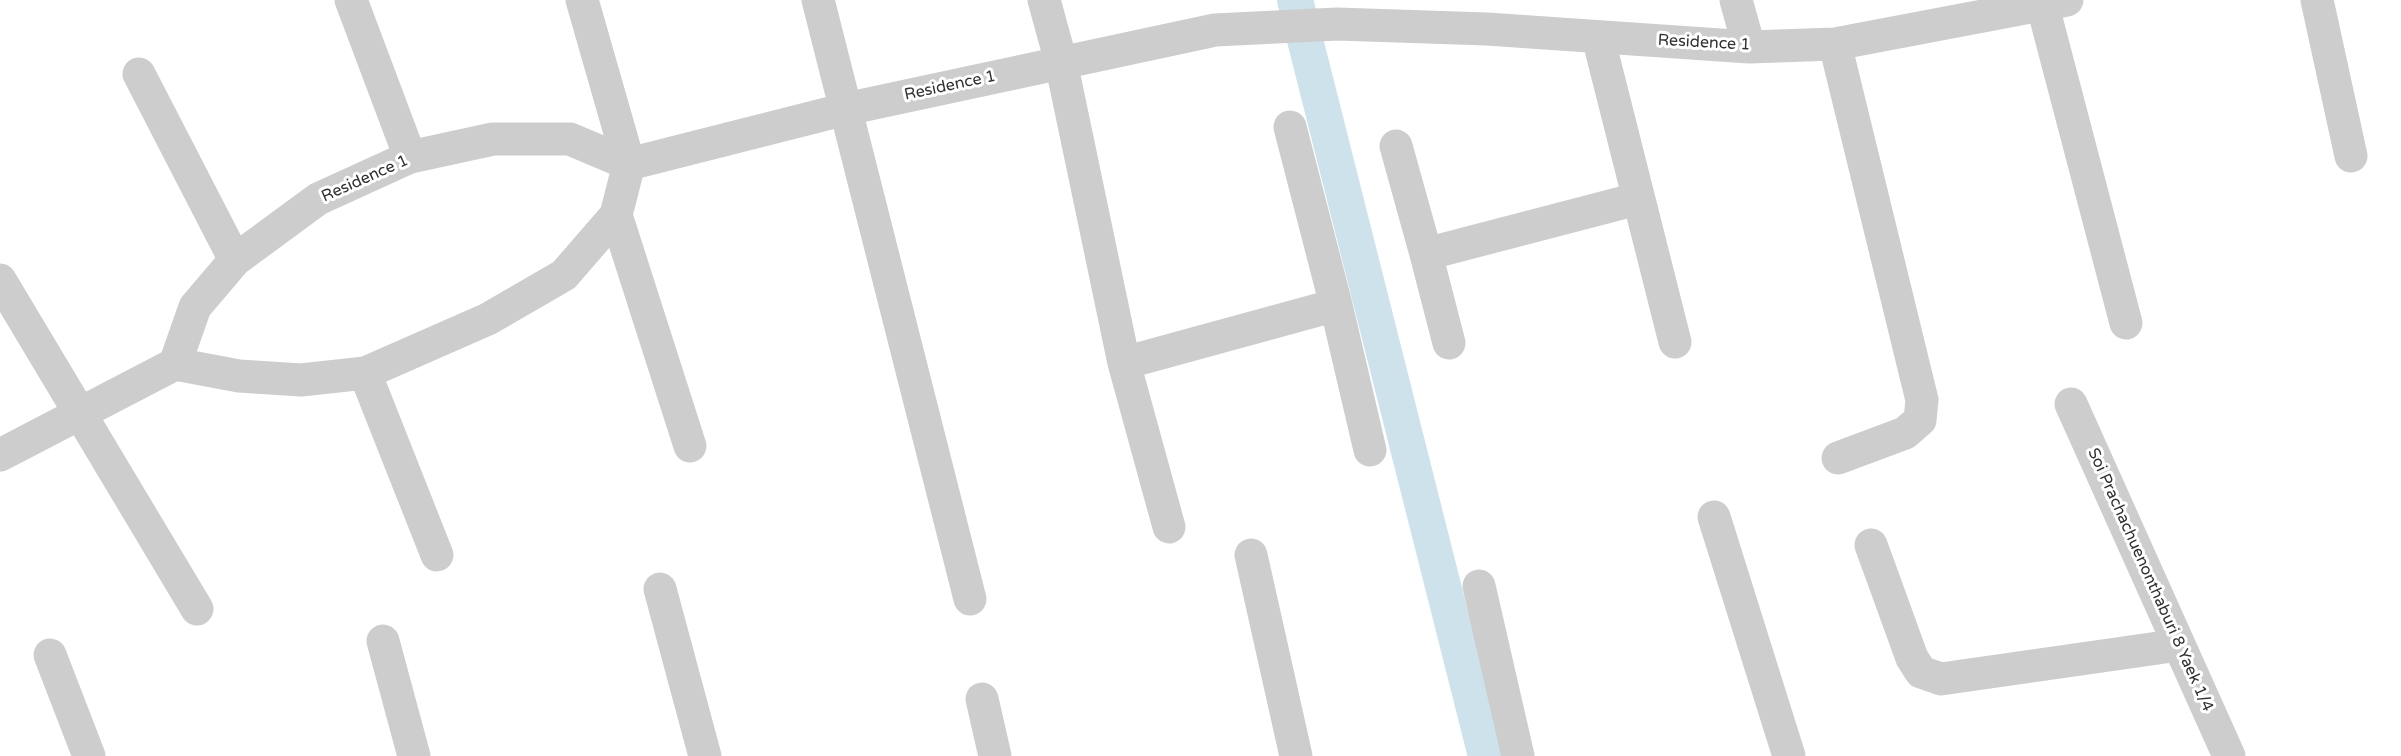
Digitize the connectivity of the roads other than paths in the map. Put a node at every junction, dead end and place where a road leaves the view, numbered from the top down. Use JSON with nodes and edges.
{"nodes":[{"id":1,"x":351,"y":0,"type":"edge"},
{"id":2,"x":582,"y":0,"type":"edge"},
{"id":3,"x":818,"y":0,"type":"edge"},
{"id":4,"x":1044,"y":0,"type":"edge"},
{"id":5,"x":1736,"y":0,"type":"edge"},
{"id":6,"x":2317,"y":0,"type":"edge"},
{"id":7,"x":2054,"y":2,"type":"edge"},
{"id":8,"x":1483,"y":15,"type":"edge"},
{"id":9,"x":1261,"y":19,"type":"edge"},
{"id":10,"x":1598,"y":37,"type":"junction"},
{"id":11,"x":1835,"y":44,"type":"junction"},
{"id":12,"x":1749,"y":47,"type":"junction"},
{"id":13,"x":1061,"y":62,"type":"junction"},
{"id":14,"x":139,"y":74,"type":"dead end"},
{"id":15,"x":846,"y":109,"type":"junction"},
{"id":16,"x":1290,"y":127,"type":"dead end"},
{"id":17,"x":1396,"y":146,"type":"dead end"},
{"id":18,"x":2351,"y":156,"type":"dead end"},
{"id":19,"x":410,"y":158,"type":"junction"},
{"id":20,"x":629,"y":164,"type":"junction"},
{"id":21,"x":1637,"y":199,"type":"junction"},
{"id":22,"x":616,"y":215,"type":"junction"},
{"id":23,"x":1426,"y":254,"type":"junction"},
{"id":24,"x":235,"y":260,"type":"junction"},
{"id":25,"x":0,"y":279,"type":"edge"},
{"id":26,"x":1336,"y":305,"type":"junction"},
{"id":27,"x":2126,"y":323,"type":"dead end"},
{"id":28,"x":1674,"y":342,"type":"dead end"},
{"id":29,"x":1449,"y":343,"type":"dead end"},
{"id":30,"x":1124,"y":363,"type":"junction"},
{"id":31,"x":175,"y":364,"type":"junction"},
{"id":32,"x":365,"y":373,"type":"junction"},
{"id":33,"x":2071,"y":404,"type":"dead end"},
{"id":34,"x":81,"y":412,"type":"junction"},
{"id":35,"x":690,"y":446,"type":"dead end"},
{"id":36,"x":1371,"y":450,"type":"dead end"},
{"id":37,"x":0,"y":455,"type":"edge"},
{"id":38,"x":1838,"y":458,"type":"dead end"},
{"id":39,"x":1714,"y":517,"type":"dead end"},
{"id":40,"x":1169,"y":527,"type":"dead end"},
{"id":41,"x":1871,"y":544,"type":"dead end"},
{"id":42,"x":436,"y":555,"type":"dead end"},
{"id":43,"x":1251,"y":555,"type":"dead end"},
{"id":44,"x":1479,"y":586,"type":"dead end"},
{"id":45,"x":660,"y":589,"type":"dead end"},
{"id":46,"x":970,"y":599,"type":"dead end"},
{"id":47,"x":197,"y":609,"type":"dead end"},
{"id":48,"x":383,"y":641,"type":"dead end"},
{"id":49,"x":2179,"y":645,"type":"junction"},
{"id":50,"x":50,"y":655,"type":"dead end"},
{"id":51,"x":982,"y":699,"type":"dead end"},
{"id":52,"x":89,"y":756,"type":"edge"},
{"id":53,"x":414,"y":756,"type":"edge"},
{"id":54,"x":705,"y":756,"type":"edge"},
{"id":55,"x":995,"y":756,"type":"edge"},
{"id":56,"x":1296,"y":756,"type":"edge"},
{"id":57,"x":1518,"y":756,"type":"edge"},
{"id":58,"x":1789,"y":756,"type":"edge"},
{"id":59,"x":2229,"y":756,"type":"edge"}],
"edges":[{"from":1,"to":19,"type":"street"},
{"from":2,"to":20,"type":"street"},
{"from":3,"to":15,"type":"street"},
{"from":4,"to":13,"type":"street"},
{"from":5,"to":12,"type":"street"},
{"from":6,"to":18,"type":"street"},
{"from":7,"to":11,"type":"street","name":"Residence 1"},
{"from":7,"to":27,"type":"street"},
{"from":8,"to":9,"type":"street","name":"Residence 1"},
{"from":8,"to":10,"type":"street","name":"Residence 1"},
{"from":9,"to":13,"type":"street","name":"Residence 1"},
{"from":10,"to":12,"type":"street","name":"Residence 1"},
{"from":10,"to":21,"type":"street"},
{"from":11,"to":12,"type":"street","name":"Residence 1"},
{"from":11,"to":38,"type":"street"},
{"from":13,"to":15,"type":"street","name":"Residence 1"},
{"from":13,"to":30,"type":"street"},
{"from":14,"to":24,"type":"street"},
{"from":15,"to":20,"type":"street","name":"Residence 1"},
{"from":15,"to":46,"type":"street"},
{"from":16,"to":26,"type":"street"},
{"from":17,"to":23,"type":"street"},
{"from":19,"to":20,"type":"street","name":"Residence 1"},
{"from":19,"to":24,"type":"street","name":"Residence 1"},
{"from":20,"to":22,"type":"street"},
{"from":21,"to":23,"type":"street"},
{"from":21,"to":28,"type":"street"},
{"from":22,"to":32,"type":"street"},
{"from":22,"to":35,"type":"street"},
{"from":23,"to":29,"type":"street"},
{"from":24,"to":31,"type":"street","name":"Residence 1"},
{"from":25,"to":34,"type":"street"},
{"from":26,"to":30,"type":"street"},
{"from":26,"to":36,"type":"street"},
{"from":30,"to":40,"type":"street"},
{"from":31,"to":32,"type":"street"},
{"from":31,"to":34,"type":"street"},
{"from":32,"to":42,"type":"street"},
{"from":33,"to":49,"type":"street","name":"Soi Prachachuenonthaburi 8 Yaek 1/4"},
{"from":34,"to":37,"type":"street"},
{"from":34,"to":47,"type":"street"},
{"from":39,"to":58,"type":"street"},
{"from":41,"to":49,"type":"street"},
{"from":43,"to":56,"type":"street"},
{"from":44,"to":57,"type":"street"},
{"from":45,"to":54,"type":"street"},
{"from":48,"to":53,"type":"street"},
{"from":49,"to":59,"type":"street","name":"Soi Prachachuenonthaburi 8 Yaek 1/4"},
{"from":50,"to":52,"type":"street"},
{"from":51,"to":55,"type":"street"}]}
